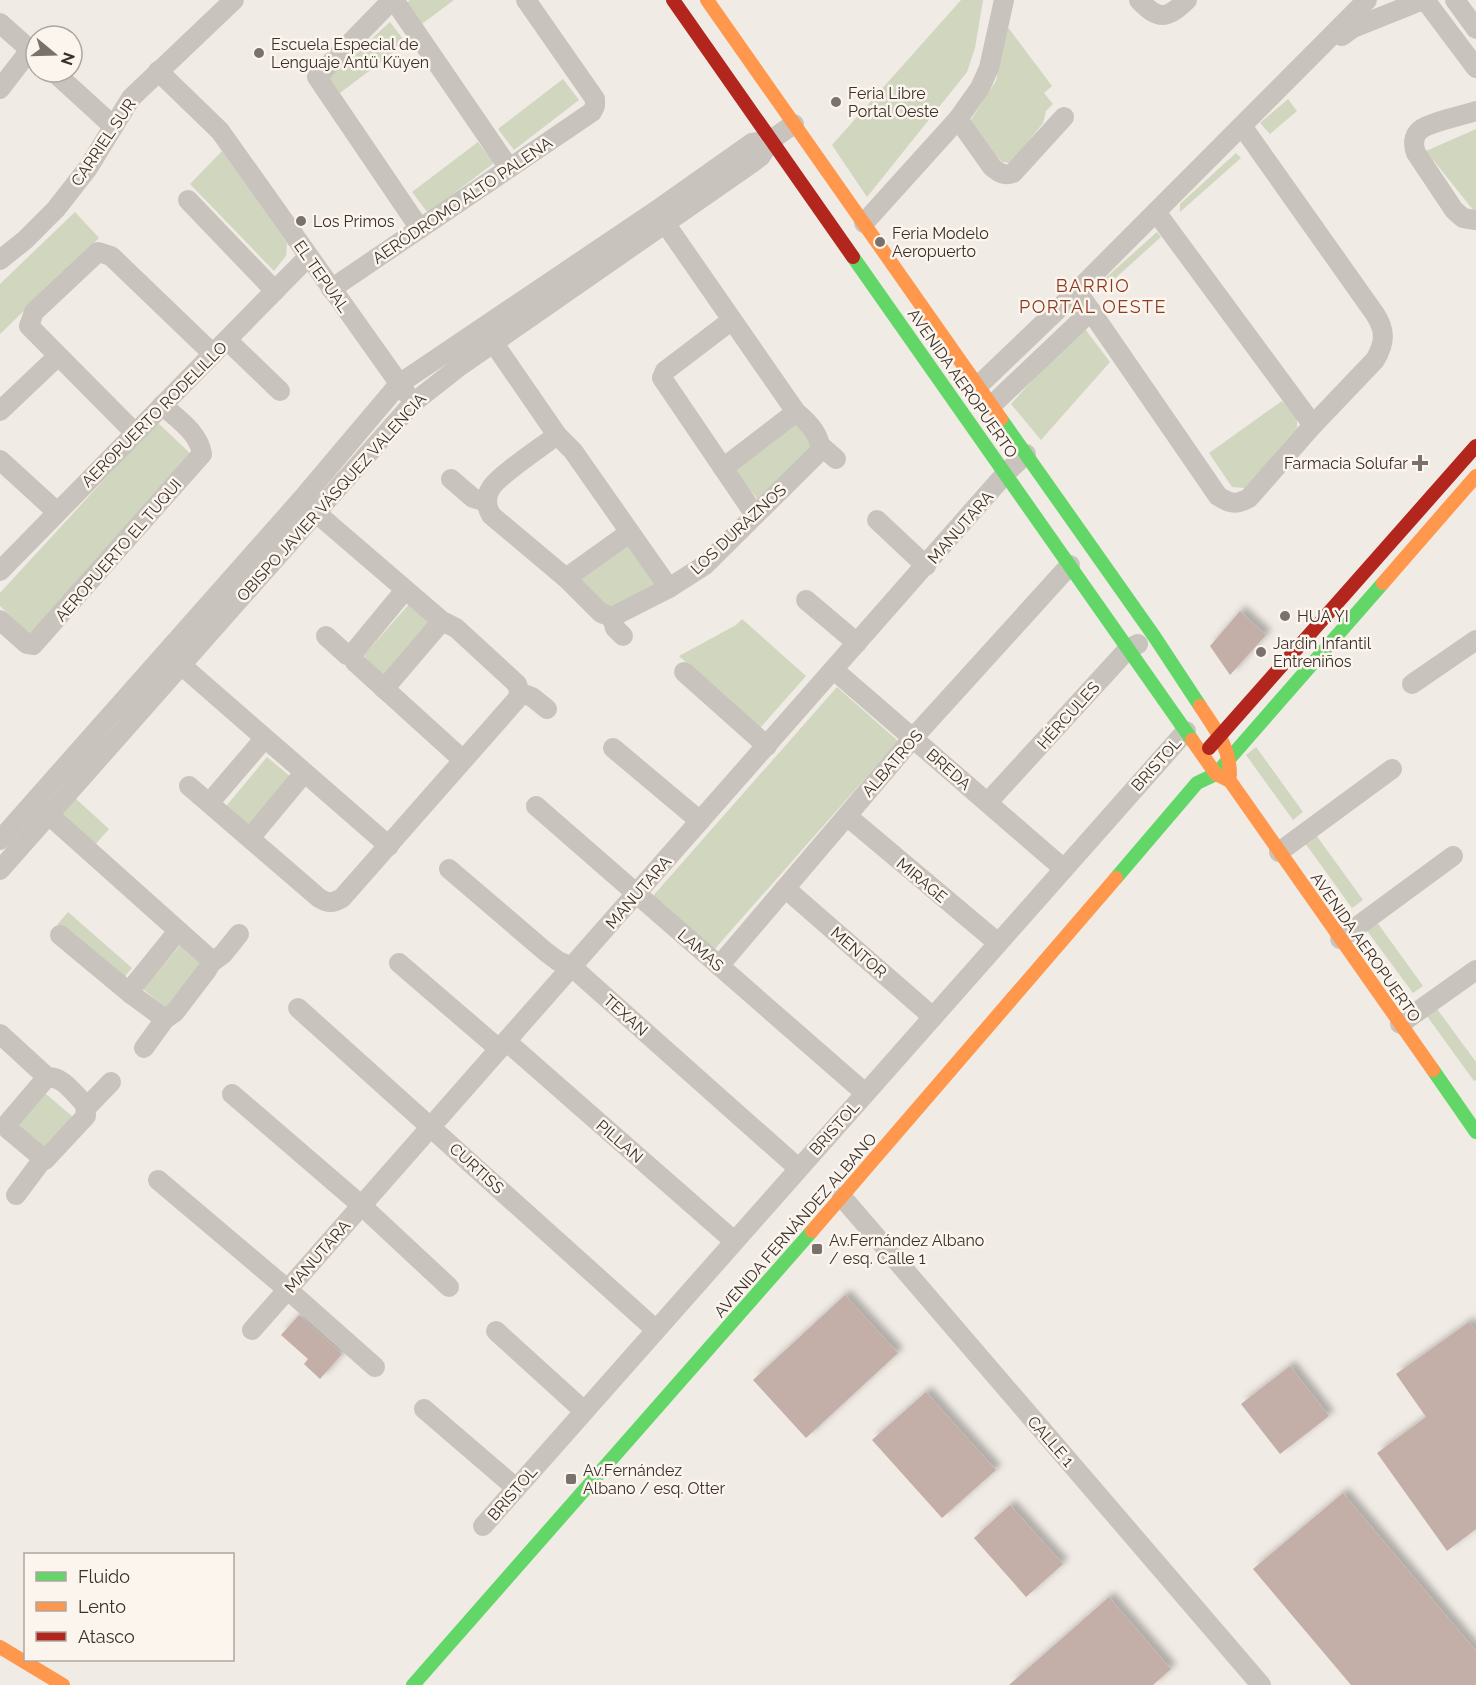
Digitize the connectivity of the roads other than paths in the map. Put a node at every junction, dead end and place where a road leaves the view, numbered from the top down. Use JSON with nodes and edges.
{"nodes":[{"id":1,"x":234,"y":0,"type":"edge"},
{"id":2,"x":393,"y":0,"type":"edge"},
{"id":3,"x":526,"y":0,"type":"edge"},
{"id":4,"x":673,"y":0,"type":"edge"},
{"id":5,"x":707,"y":0,"type":"edge"},
{"id":6,"x":1004,"y":0,"type":"edge"},
{"id":7,"x":1138,"y":0,"type":"edge"},
{"id":8,"x":1187,"y":0,"type":"edge"},
{"id":9,"x":1367,"y":0,"type":"edge"},
{"id":10,"x":1424,"y":0,"type":"edge"},
{"id":11,"x":1455,"y":0,"type":"edge"},
{"id":12,"x":0,"y":23,"type":"edge"},
{"id":13,"x":1476,"y":29,"type":"edge"},
{"id":14,"x":24,"y":45,"type":"edge"},
{"id":15,"x":24,"y":63,"type":"edge"},
{"id":16,"x":1303,"y":65,"type":"junction"},
{"id":17,"x":1476,"y":68,"type":"edge"},
{"id":18,"x":158,"y":71,"type":"junction"},
{"id":19,"x":67,"y":84,"type":"edge"},
{"id":20,"x":0,"y":89,"type":"edge"},
{"id":21,"x":1476,"y":111,"type":"edge"},
{"id":22,"x":1064,"y":117,"type":"dead end"},
{"id":23,"x":958,"y":118,"type":"junction"},
{"id":24,"x":795,"y":124,"type":"junction"},
{"id":25,"x":112,"y":125,"type":"junction"},
{"id":26,"x":1242,"y":126,"type":"junction"},
{"id":27,"x":771,"y":140,"type":"junction"},
{"id":28,"x":509,"y":168,"type":"junction"},
{"id":29,"x":188,"y":200,"type":"dead end"},
{"id":30,"x":1156,"y":212,"type":"junction"},
{"id":31,"x":661,"y":217,"type":"junction"},
{"id":32,"x":1476,"y":220,"type":"edge"},
{"id":33,"x":864,"y":223,"type":"junction"},
{"id":34,"x":420,"y":229,"type":"junction"},
{"id":35,"x":308,"y":257,"type":"junction"},
{"id":36,"x":0,"y":260,"type":"edge"},
{"id":37,"x":332,"y":290,"type":"junction"},
{"id":38,"x":275,"y":291,"type":"junction"},
{"id":39,"x":1077,"y":291,"type":"junction"},
{"id":40,"x":1091,"y":310,"type":"junction"},
{"id":41,"x":732,"y":320,"type":"junction"},
{"id":42,"x":488,"y":335,"type":"junction"},
{"id":43,"x":227,"y":340,"type":"junction"},
{"id":44,"x":213,"y":354,"type":"junction"},
{"id":45,"x":58,"y":356,"type":"junction"},
{"id":46,"x":399,"y":384,"type":"junction"},
{"id":47,"x":978,"y":386,"type":"junction"},
{"id":48,"x":280,"y":391,"type":"dead end"},
{"id":49,"x":413,"y":402,"type":"junction"},
{"id":50,"x":162,"y":405,"type":"junction"},
{"id":51,"x":992,"y":405,"type":"junction"},
{"id":52,"x":0,"y":411,"type":"edge"},
{"id":53,"x":796,"y":412,"type":"junction"},
{"id":54,"x":1313,"y":425,"type":"junction"},
{"id":55,"x":135,"y":433,"type":"junction"},
{"id":56,"x":557,"y":435,"type":"junction"},
{"id":57,"x":821,"y":446,"type":"junction"},
{"id":58,"x":1476,"y":446,"type":"edge"},
{"id":59,"x":1026,"y":454,"type":"junction"},
{"id":60,"x":836,"y":459,"type":"dead end"},
{"id":61,"x":0,"y":460,"type":"edge"},
{"id":62,"x":723,"y":468,"type":"junction"},
{"id":63,"x":1006,"y":473,"type":"junction"},
{"id":64,"x":1476,"y":476,"type":"edge"},
{"id":65,"x":451,"y":478,"type":"dead end"},
{"id":66,"x":487,"y":502,"type":"junction"},
{"id":67,"x":308,"y":506,"type":"junction"},
{"id":68,"x":57,"y":512,"type":"junction"},
{"id":69,"x":755,"y":515,"type":"junction"},
{"id":70,"x":877,"y":520,"type":"dead end"},
{"id":71,"x":629,"y":534,"type":"junction"},
{"id":72,"x":1070,"y":565,"type":"junction"},
{"id":73,"x":926,"y":566,"type":"junction"},
{"id":74,"x":0,"y":571,"type":"edge"},
{"id":75,"x":566,"y":578,"type":"junction"},
{"id":76,"x":669,"y":588,"type":"junction"},
{"id":77,"x":405,"y":590,"type":"junction"},
{"id":78,"x":806,"y":600,"type":"dead end"},
{"id":79,"x":612,"y":617,"type":"junction"},
{"id":80,"x":0,"y":620,"type":"edge"},
{"id":81,"x":442,"y":621,"type":"junction"},
{"id":82,"x":326,"y":636,"type":"dead end"},
{"id":83,"x":623,"y":636,"type":"dead end"},
{"id":84,"x":1154,"y":636,"type":"junction"},
{"id":85,"x":1476,"y":640,"type":"edge"},
{"id":86,"x":857,"y":644,"type":"junction"},
{"id":87,"x":1128,"y":649,"type":"junction"},
{"id":88,"x":353,"y":657,"type":"junction"},
{"id":89,"x":174,"y":659,"type":"junction"},
{"id":90,"x":834,"y":670,"type":"junction"},
{"id":91,"x":684,"y":672,"type":"dead end"},
{"id":92,"x":1412,"y":684,"type":"dead end"},
{"id":93,"x":384,"y":688,"type":"junction"},
{"id":94,"x":519,"y":692,"type":"junction"},
{"id":95,"x":547,"y":709,"type":"dead end"},
{"id":96,"x":1185,"y":731,"type":"junction"},
{"id":97,"x":1219,"y":736,"type":"junction"},
{"id":98,"x":913,"y":738,"type":"junction"},
{"id":99,"x":264,"y":739,"type":"junction"},
{"id":100,"x":767,"y":746,"type":"junction"},
{"id":101,"x":613,"y":748,"type":"dead end"},
{"id":102,"x":1203,"y":755,"type":"junction"},
{"id":103,"x":1230,"y":758,"type":"junction"},
{"id":104,"x":463,"y":760,"type":"junction"},
{"id":105,"x":1392,"y":770,"type":"dead end"},
{"id":106,"x":304,"y":773,"type":"junction"},
{"id":107,"x":1216,"y":774,"type":"junction"},
{"id":108,"x":1230,"y":781,"type":"junction"},
{"id":109,"x":1197,"y":783,"type":"junction"},
{"id":110,"x":189,"y":786,"type":"dead end"},
{"id":111,"x":210,"y":802,"type":"junction"},
{"id":112,"x":988,"y":802,"type":"junction"},
{"id":113,"x":537,"y":806,"type":"dead end"},
{"id":114,"x":41,"y":808,"type":"junction"},
{"id":115,"x":846,"y":816,"type":"junction"},
{"id":116,"x":700,"y":821,"type":"junction"},
{"id":117,"x":250,"y":838,"type":"junction"},
{"id":118,"x":0,"y":840,"type":"edge"},
{"id":119,"x":389,"y":846,"type":"junction"},
{"id":120,"x":1279,"y":852,"type":"junction"},
{"id":121,"x":1453,"y":856,"type":"dead end"},
{"id":122,"x":449,"y":869,"type":"dead end"},
{"id":123,"x":1064,"y":869,"type":"junction"},
{"id":124,"x":0,"y":870,"type":"edge"},
{"id":125,"x":785,"y":888,"type":"junction"},
{"id":126,"x":637,"y":893,"type":"junction"},
{"id":127,"x":178,"y":931,"type":"junction"},
{"id":128,"x":239,"y":934,"type":"dead end"},
{"id":129,"x":60,"y":935,"type":"dead end"},
{"id":130,"x":1340,"y":939,"type":"junction"},
{"id":131,"x":998,"y":943,"type":"junction"},
{"id":132,"x":211,"y":963,"type":"junction"},
{"id":133,"x":399,"y":963,"type":"dead end"},
{"id":134,"x":719,"y":966,"type":"junction"},
{"id":135,"x":572,"y":967,"type":"junction"},
{"id":136,"x":1476,"y":970,"type":"edge"},
{"id":137,"x":131,"y":994,"type":"junction"},
{"id":138,"x":298,"y":1008,"type":"dead end"},
{"id":139,"x":933,"y":1017,"type":"junction"},
{"id":140,"x":165,"y":1019,"type":"junction"},
{"id":141,"x":1400,"y":1024,"type":"junction"},
{"id":142,"x":0,"y":1035,"type":"edge"},
{"id":143,"x":503,"y":1045,"type":"junction"},
{"id":144,"x":144,"y":1048,"type":"dead end"},
{"id":145,"x":47,"y":1077,"type":"junction"},
{"id":146,"x":111,"y":1082,"type":"dead end"},
{"id":147,"x":865,"y":1093,"type":"junction"},
{"id":148,"x":232,"y":1094,"type":"dead end"},
{"id":149,"x":1468,"y":1105,"type":"edge"},
{"id":150,"x":86,"y":1108,"type":"junction"},
{"id":151,"x":3,"y":1123,"type":"edge"},
{"id":152,"x":431,"y":1126,"type":"junction"},
{"id":153,"x":1476,"y":1132,"type":"edge"},
{"id":154,"x":42,"y":1159,"type":"junction"},
{"id":155,"x":798,"y":1168,"type":"junction"},
{"id":156,"x":158,"y":1180,"type":"dead end"},
{"id":157,"x":16,"y":1195,"type":"dead end"},
{"id":158,"x":842,"y":1197,"type":"junction"},
{"id":159,"x":361,"y":1205,"type":"junction"},
{"id":160,"x":734,"y":1241,"type":"junction"},
{"id":161,"x":449,"y":1287,"type":"dead end"},
{"id":162,"x":287,"y":1289,"type":"junction"},
{"id":163,"x":252,"y":1330,"type":"dead end"},
{"id":164,"x":656,"y":1330,"type":"junction"},
{"id":165,"x":496,"y":1331,"type":"dead end"},
{"id":166,"x":375,"y":1367,"type":"dead end"},
{"id":167,"x":424,"y":1409,"type":"dead end"},
{"id":168,"x":584,"y":1411,"type":"junction"},
{"id":169,"x":516,"y":1488,"type":"junction"},
{"id":170,"x":483,"y":1526,"type":"dead end"},
{"id":171,"x":0,"y":1649,"type":"edge"},
{"id":172,"x":40,"y":1685,"type":"edge"},
{"id":173,"x":63,"y":1685,"type":"edge"},
{"id":174,"x":413,"y":1685,"type":"edge"},
{"id":175,"x":1261,"y":1685,"type":"edge"}],
"edges":[{"from":1,"to":18,"type":"street","name":"CARRIEL SUR"},
{"from":2,"to":28,"type":"street"},
{"from":2,"to":34,"type":"street"},
{"from":3,"to":28,"type":"street","name":"AERÓDROMO ALTO PALENA"},
{"from":4,"to":27,"type":"main road","name":"AVENIDA AEROPUERTO"},
{"from":5,"to":24,"type":"main road","name":"AVENIDA AEROPUERTO"},
{"from":6,"to":23,"type":"street"},
{"from":7,"to":8,"type":"street"},
{"from":9,"to":16,"type":"street"},
{"from":10,"to":16,"type":"street"},
{"from":10,"to":17,"type":"street"},
{"from":11,"to":13,"type":"street"},
{"from":12,"to":14,"type":"street"},
{"from":15,"to":20,"type":"street"},
{"from":16,"to":26,"type":"street"},
{"from":18,"to":25,"type":"street","name":"CARRIEL SUR"},
{"from":18,"to":35,"type":"street","name":"EL TEPUAL"},
{"from":19,"to":25,"type":"street"},
{"from":21,"to":32,"type":"street"},
{"from":22,"to":23,"type":"street"},
{"from":23,"to":33,"type":"street"},
{"from":24,"to":27,"type":"street","name":"OBISPO JAVIER VÁSQUEZ VALENCIA"},
{"from":24,"to":33,"type":"main road","name":"AVENIDA AEROPUERTO"},
{"from":25,"to":36,"type":"street","name":"CARRIEL SUR"},
{"from":26,"to":30,"type":"street"},
{"from":26,"to":54,"type":"street"},
{"from":27,"to":31,"type":"street","name":"OBISPO JAVIER VÁSQUEZ VALENCIA"},
{"from":27,"to":63,"type":"main road","name":"AVENIDA AEROPUERTO"},
{"from":28,"to":34,"type":"street","name":"AERÓDROMO ALTO PALENA"},
{"from":29,"to":38,"type":"street"},
{"from":30,"to":39,"type":"street"},
{"from":30,"to":54,"type":"street"},
{"from":31,"to":41,"type":"street"},
{"from":31,"to":42,"type":"street","name":"OBISPO JAVIER VÁSQUEZ VALENCIA"},
{"from":33,"to":47,"type":"main road","name":"AVENIDA AEROPUERTO"},
{"from":34,"to":37,"type":"street","name":"AERÓDROMO ALTO PALENA"},
{"from":35,"to":37,"type":"street","name":"EL TEPUAL"},
{"from":35,"to":38,"type":"street","name":"AEROPUERTO RODELILLO"},
{"from":37,"to":46,"type":"street","name":"EL TEPUAL"},
{"from":38,"to":43,"type":"street","name":"AEROPUERTO RODELILLO"},
{"from":39,"to":40,"type":"street"},
{"from":39,"to":47,"type":"street"},
{"from":40,"to":51,"type":"street"},
{"from":40,"to":54,"type":"street"},
{"from":41,"to":53,"type":"street"},
{"from":41,"to":62,"type":"street"},
{"from":42,"to":46,"type":"street","name":"OBISPO JAVIER VÁSQUEZ VALENCIA"},
{"from":42,"to":49,"type":"street","name":"OBISPO JAVIER VÁSQUEZ VALENCIA"},
{"from":42,"to":56,"type":"street"},
{"from":43,"to":44,"type":"street","name":"AEROPUERTO RODELILLO"},
{"from":43,"to":48,"type":"street"},
{"from":44,"to":45,"type":"street"},
{"from":44,"to":50,"type":"street","name":"AEROPUERTO RODELILLO"},
{"from":45,"to":52,"type":"street"},
{"from":45,"to":55,"type":"street"},
{"from":46,"to":49,"type":"street","name":"EL TEPUAL"},
{"from":46,"to":67,"type":"street","name":"OBISPO JAVIER VÁSQUEZ VALENCIA"},
{"from":47,"to":51,"type":"main road","name":"AVENIDA AEROPUERTO"},
{"from":49,"to":67,"type":"street","name":"OBISPO JAVIER VÁSQUEZ VALENCIA"},
{"from":50,"to":55,"type":"street","name":"AEROPUERTO RODELILLO"},
{"from":50,"to":80,"type":"street","name":"AEROPUERTO EL TUQUI"},
{"from":51,"to":59,"type":"main road","name":"AVENIDA AEROPUERTO"},
{"from":53,"to":57,"type":"street"},
{"from":53,"to":62,"type":"street"},
{"from":55,"to":68,"type":"street","name":"AEROPUERTO RODELILLO"},
{"from":56,"to":66,"type":"street"},
{"from":56,"to":71,"type":"street"},
{"from":57,"to":60,"type":"street"},
{"from":57,"to":69,"type":"street","name":"LOS DURAZNOS"},
{"from":58,"to":97,"type":"main road","name":"AVENIDA FERNÁNDEZ ALBANO"},
{"from":59,"to":63,"type":"street","name":"MANUTARA"},
{"from":59,"to":84,"type":"main road","name":"AVENIDA AEROPUERTO"},
{"from":61,"to":68,"type":"street"},
{"from":62,"to":69,"type":"street"},
{"from":63,"to":72,"type":"main road","name":"AVENIDA AEROPUERTO"},
{"from":63,"to":73,"type":"street","name":"MANUTARA"},
{"from":64,"to":103,"type":"main road","name":"AVENIDA FERNÁNDEZ ALBANO"},
{"from":65,"to":66,"type":"street"},
{"from":66,"to":75,"type":"street"},
{"from":67,"to":77,"type":"street"},
{"from":67,"to":89,"type":"street","name":"OBISPO JAVIER VÁSQUEZ VALENCIA"},
{"from":68,"to":74,"type":"street","name":"AEROPUERTO RODELILLO"},
{"from":69,"to":76,"type":"street","name":"LOS DURAZNOS"},
{"from":70,"to":73,"type":"street"},
{"from":71,"to":75,"type":"street"},
{"from":71,"to":76,"type":"street"},
{"from":72,"to":87,"type":"main road","name":"AVENIDA AEROPUERTO"},
{"from":72,"to":98,"type":"street","name":"ALBATROS"},
{"from":73,"to":86,"type":"street","name":"MANUTARA"},
{"from":75,"to":79,"type":"street"},
{"from":76,"to":79,"type":"street","name":"LOS DURAZNOS"},
{"from":77,"to":81,"type":"street"},
{"from":77,"to":88,"type":"street"},
{"from":78,"to":86,"type":"street"},
{"from":79,"to":83,"type":"street"},
{"from":81,"to":93,"type":"street"},
{"from":81,"to":94,"type":"street"},
{"from":82,"to":88,"type":"street"},
{"from":84,"to":87,"type":"street","name":"HÉRCULES"},
{"from":84,"to":97,"type":"main road","name":"AVENIDA AEROPUERTO"},
{"from":85,"to":92,"type":"street"},
{"from":86,"to":90,"type":"street","name":"MANUTARA"},
{"from":87,"to":96,"type":"main road","name":"AVENIDA AEROPUERTO"},
{"from":87,"to":112,"type":"street","name":"HÉRCULES"},
{"from":88,"to":93,"type":"street"},
{"from":89,"to":99,"type":"street"},
{"from":89,"to":114,"type":"street","name":"OBISPO JAVIER VÁSQUEZ VALENCIA"},
{"from":90,"to":98,"type":"street","name":"BREDA"},
{"from":90,"to":100,"type":"street","name":"MANUTARA"},
{"from":91,"to":100,"type":"street"},
{"from":93,"to":104,"type":"street"},
{"from":94,"to":95,"type":"street"},
{"from":94,"to":104,"type":"street"},
{"from":96,"to":102,"type":"main road","name":"AVENIDA AEROPUERTO"},
{"from":96,"to":123,"type":"street","name":"BRISTOL"},
{"from":97,"to":102,"type":"main road","name":"AVENIDA FERNÁNDEZ ALBANO"},
{"from":97,"to":103,"type":"main road","name":"AVENIDA AEROPUERTO"},
{"from":98,"to":112,"type":"street","name":"BREDA"},
{"from":98,"to":115,"type":"street","name":"ALBATROS"},
{"from":99,"to":106,"type":"street"},
{"from":99,"to":111,"type":"street"},
{"from":100,"to":116,"type":"street","name":"MANUTARA"},
{"from":101,"to":116,"type":"street"},
{"from":102,"to":107,"type":"main road","name":"AVENIDA AEROPUERTO"},
{"from":102,"to":109,"type":"main road","name":"AVENIDA FERNÁNDEZ ALBANO"},
{"from":103,"to":107,"type":"main road","name":"AVENIDA FERNÁNDEZ ALBANO"},
{"from":103,"to":108,"type":"main road","name":"AVENIDA AEROPUERTO"},
{"from":104,"to":119,"type":"street"},
{"from":105,"to":120,"type":"street"},
{"from":106,"to":117,"type":"street"},
{"from":106,"to":119,"type":"street"},
{"from":107,"to":108,"type":"main road","name":"AVENIDA AEROPUERTO"},
{"from":107,"to":109,"type":"main road","name":"AVENIDA FERNÁNDEZ ALBANO"},
{"from":108,"to":120,"type":"main road","name":"AVENIDA AEROPUERTO"},
{"from":109,"to":158,"type":"main road","name":"AVENIDA FERNÁNDEZ ALBANO"},
{"from":110,"to":111,"type":"street"},
{"from":111,"to":117,"type":"street"},
{"from":112,"to":123,"type":"street","name":"BREDA"},
{"from":113,"to":126,"type":"street","name":"LAMAS"},
{"from":114,"to":118,"type":"street","name":"OBISPO JAVIER VÁSQUEZ VALENCIA"},
{"from":114,"to":124,"type":"street","name":"OBISPO JAVIER VÁSQUEZ VALENCIA"},
{"from":114,"to":127,"type":"street"},
{"from":115,"to":125,"type":"street","name":"ALBATROS"},
{"from":115,"to":131,"type":"street","name":"MIRAGE"},
{"from":116,"to":126,"type":"street","name":"MANUTARA"},
{"from":117,"to":119,"type":"street"},
{"from":120,"to":130,"type":"main road","name":"AVENIDA AEROPUERTO"},
{"from":121,"to":130,"type":"street"},
{"from":122,"to":135,"type":"street","name":"TEXAN"},
{"from":123,"to":131,"type":"street","name":"BRISTOL"},
{"from":125,"to":134,"type":"street","name":"ALBATROS"},
{"from":125,"to":139,"type":"street","name":"MENTOR"},
{"from":126,"to":134,"type":"street","name":"LAMAS"},
{"from":126,"to":135,"type":"street","name":"MANUTARA"},
{"from":127,"to":132,"type":"street"},
{"from":127,"to":137,"type":"street"},
{"from":128,"to":132,"type":"street"},
{"from":129,"to":137,"type":"street"},
{"from":130,"to":141,"type":"main road","name":"AVENIDA AEROPUERTO"},
{"from":131,"to":139,"type":"street","name":"BRISTOL"},
{"from":132,"to":140,"type":"street"},
{"from":133,"to":143,"type":"street","name":"PILLAN"},
{"from":134,"to":147,"type":"street","name":"LAMAS"},
{"from":135,"to":143,"type":"street","name":"MANUTARA"},
{"from":135,"to":155,"type":"street","name":"TEXAN"},
{"from":136,"to":141,"type":"street"},
{"from":137,"to":140,"type":"street"},
{"from":138,"to":152,"type":"street","name":"CURTISS"},
{"from":139,"to":147,"type":"street","name":"BRISTOL"},
{"from":140,"to":144,"type":"street"},
{"from":141,"to":149,"type":"main road","name":"AVENIDA AEROPUERTO"},
{"from":142,"to":145,"type":"street"},
{"from":143,"to":152,"type":"street","name":"MANUTARA"},
{"from":143,"to":160,"type":"street","name":"PILLAN"},
{"from":145,"to":150,"type":"street"},
{"from":145,"to":151,"type":"street"},
{"from":146,"to":150,"type":"street"},
{"from":147,"to":155,"type":"street","name":"BRISTOL"},
{"from":148,"to":159,"type":"street"},
{"from":149,"to":153,"type":"main road","name":"AVENIDA AEROPUERTO"},
{"from":150,"to":154,"type":"street"},
{"from":151,"to":154,"type":"street"},
{"from":152,"to":159,"type":"street","name":"MANUTARA"},
{"from":152,"to":164,"type":"street","name":"CURTISS"},
{"from":154,"to":157,"type":"street"},
{"from":155,"to":160,"type":"street","name":"BRISTOL"},
{"from":156,"to":162,"type":"street"},
{"from":158,"to":174,"type":"main road","name":"AVENIDA FERNÁNDEZ ALBANO"},
{"from":158,"to":175,"type":"street","name":"CALLE 1"},
{"from":159,"to":161,"type":"street"},
{"from":159,"to":162,"type":"street","name":"MANUTARA"},
{"from":160,"to":164,"type":"street","name":"BRISTOL"},
{"from":162,"to":163,"type":"street","name":"MANUTARA"},
{"from":162,"to":166,"type":"street"},
{"from":164,"to":168,"type":"street","name":"BRISTOL"},
{"from":165,"to":168,"type":"street"},
{"from":167,"to":169,"type":"street"},
{"from":168,"to":169,"type":"street","name":"BRISTOL"},
{"from":169,"to":170,"type":"street","name":"BRISTOL"},
{"from":171,"to":172,"type":"main road"},
{"from":171,"to":173,"type":"main road"}]}
